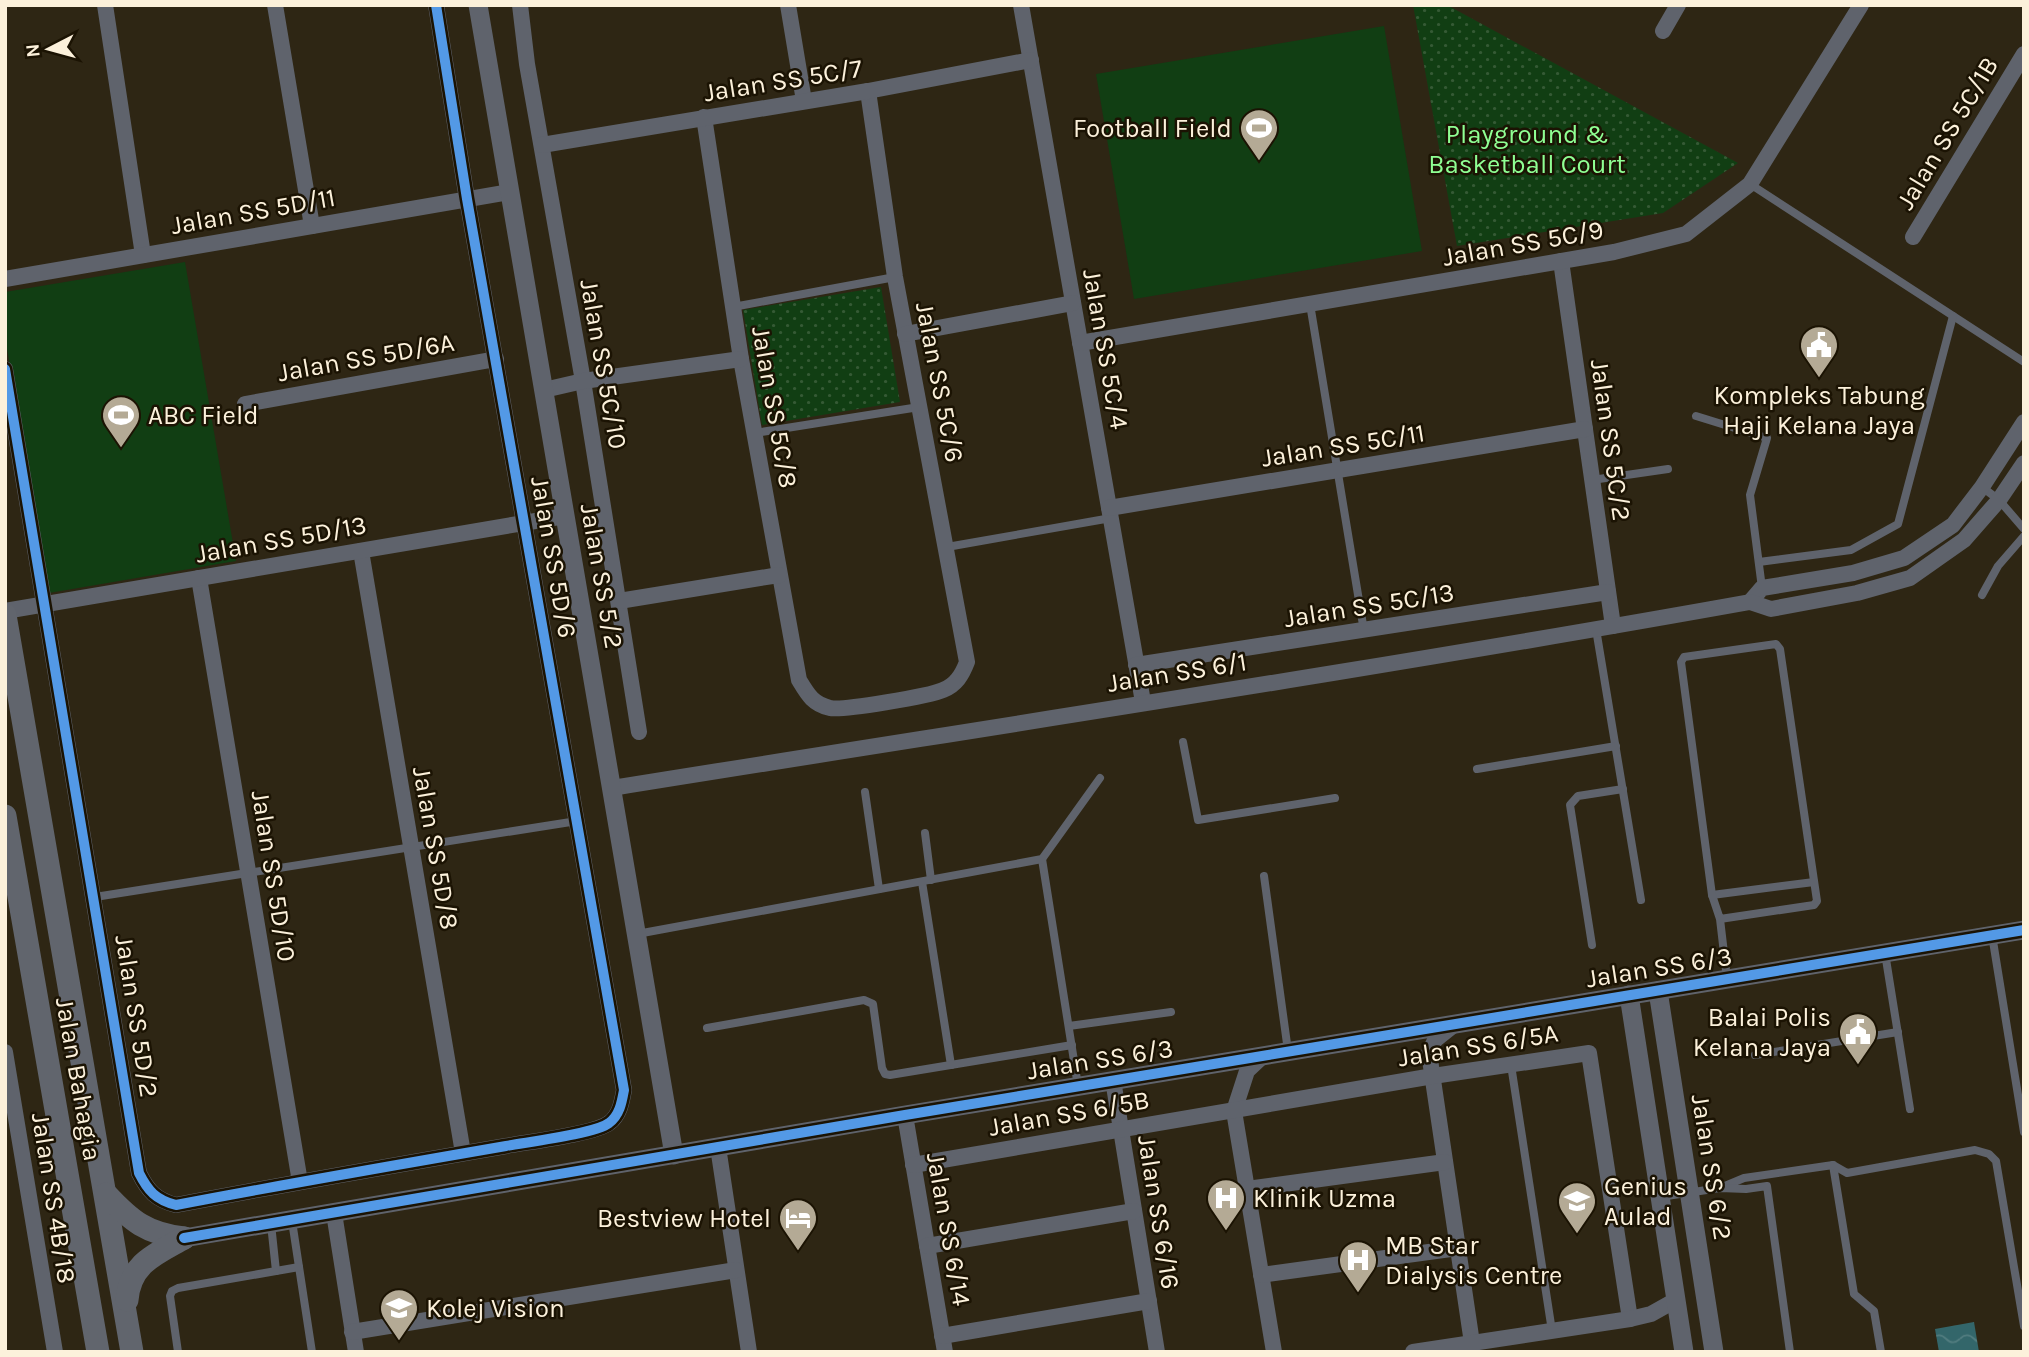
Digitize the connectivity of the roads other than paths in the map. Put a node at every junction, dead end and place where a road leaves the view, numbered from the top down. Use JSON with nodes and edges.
{"nodes":[{"id":1,"x":105,"y":5,"type":"edge"},
{"id":2,"x":275,"y":5,"type":"edge"},
{"id":3,"x":436,"y":5,"type":"edge"},
{"id":4,"x":478,"y":5,"type":"edge"},
{"id":5,"x":520,"y":5,"type":"edge"},
{"id":6,"x":788,"y":5,"type":"edge"},
{"id":7,"x":1021,"y":5,"type":"edge"},
{"id":8,"x":1678,"y":5,"type":"edge"},
{"id":9,"x":1861,"y":5,"type":"edge"},
{"id":10,"x":1663,"y":31,"type":"dead end"},
{"id":11,"x":2024,"y":54,"type":"edge"},
{"id":12,"x":1031,"y":61,"type":"junction"},
{"id":13,"x":868,"y":91,"type":"junction"},
{"id":14,"x":804,"y":101,"type":"junction"},
{"id":15,"x":704,"y":117,"type":"junction"},
{"id":16,"x":542,"y":145,"type":"junction"},
{"id":17,"x":1750,"y":184,"type":"junction"},
{"id":18,"x":510,"y":192,"type":"junction"},
{"id":19,"x":467,"y":199,"type":"junction"},
{"id":20,"x":312,"y":226,"type":"junction"},
{"id":21,"x":1913,"y":237,"type":"dead end"},
{"id":22,"x":144,"y":255,"type":"junction"},
{"id":23,"x":1561,"y":261,"type":"junction"},
{"id":24,"x":895,"y":277,"type":"junction"},
{"id":25,"x":5,"y":279,"type":"edge"},
{"id":26,"x":1073,"y":303,"type":"junction"},
{"id":27,"x":1310,"y":304,"type":"junction"},
{"id":28,"x":733,"y":307,"type":"junction"},
{"id":29,"x":1953,"y":316,"type":"junction"},
{"id":30,"x":905,"y":334,"type":"junction"},
{"id":31,"x":1080,"y":343,"type":"junction"},
{"id":32,"x":496,"y":359,"type":"junction"},
{"id":33,"x":741,"y":359,"type":"junction"},
{"id":34,"x":2024,"y":362,"type":"edge"},
{"id":35,"x":5,"y":369,"type":"edge"},
{"id":36,"x":583,"y":381,"type":"junction"},
{"id":37,"x":544,"y":390,"type":"junction"},
{"id":38,"x":245,"y":404,"type":"dead end"},
{"id":39,"x":919,"y":407,"type":"junction"},
{"id":40,"x":1696,"y":416,"type":"dead end"},
{"id":41,"x":2024,"y":422,"type":"edge"},
{"id":42,"x":1585,"y":429,"type":"junction"},
{"id":43,"x":755,"y":433,"type":"junction"},
{"id":44,"x":2019,"y":440,"type":"edge"},
{"id":45,"x":2024,"y":463,"type":"edge"},
{"id":46,"x":1668,"y":469,"type":"dead end"},
{"id":47,"x":1337,"y":471,"type":"junction"},
{"id":48,"x":1592,"y":480,"type":"junction"},
{"id":49,"x":1982,"y":487,"type":"junction"},
{"id":50,"x":1999,"y":500,"type":"junction"},
{"id":51,"x":1110,"y":513,"type":"junction"},
{"id":52,"x":565,"y":516,"type":"junction"},
{"id":53,"x":524,"y":523,"type":"junction"},
{"id":54,"x":2024,"y":529,"type":"edge"},
{"id":55,"x":2024,"y":536,"type":"edge"},
{"id":56,"x":947,"y":547,"type":"junction"},
{"id":57,"x":361,"y":551,"type":"junction"},
{"id":58,"x":1759,"y":562,"type":"junction"},
{"id":59,"x":779,"y":575,"type":"junction"},
{"id":60,"x":200,"y":578,"type":"junction"},
{"id":61,"x":1762,"y":588,"type":"junction"},
{"id":62,"x":1608,"y":592,"type":"junction"},
{"id":63,"x":1982,"y":595,"type":"dead end"},
{"id":64,"x":619,"y":601,"type":"junction"},
{"id":65,"x":1749,"y":602,"type":"junction"},
{"id":66,"x":45,"y":604,"type":"junction"},
{"id":67,"x":5,"y":613,"type":"edge"},
{"id":68,"x":1613,"y":626,"type":"junction"},
{"id":69,"x":1596,"y":629,"type":"junction"},
{"id":70,"x":1364,"y":631,"type":"junction"},
{"id":71,"x":1136,"y":665,"type":"junction"},
{"id":72,"x":811,"y":701,"type":"joint"},
{"id":73,"x":1143,"y":702,"type":"junction"},
{"id":74,"x":639,"y":732,"type":"dead end"},
{"id":75,"x":1183,"y":742,"type":"dead end"},
{"id":76,"x":1616,"y":746,"type":"junction"},
{"id":77,"x":1477,"y":769,"type":"dead end"},
{"id":78,"x":1100,"y":778,"type":"dead end"},
{"id":79,"x":612,"y":788,"type":"junction"},
{"id":80,"x":1623,"y":789,"type":"junction"},
{"id":81,"x":865,"y":792,"type":"dead end"},
{"id":82,"x":1335,"y":798,"type":"dead end"},
{"id":83,"x":5,"y":816,"type":"edge"},
{"id":84,"x":577,"y":821,"type":"junction"},
{"id":85,"x":925,"y":833,"type":"dead end"},
{"id":86,"x":411,"y":847,"type":"junction"},
{"id":87,"x":1042,"y":859,"type":"junction"},
{"id":88,"x":248,"y":873,"type":"junction"},
{"id":89,"x":1264,"y":876,"type":"dead end"},
{"id":90,"x":932,"y":880,"type":"junction"},
{"id":91,"x":1814,"y":881,"type":"junction"},
{"id":92,"x":922,"y":882,"type":"junction"},
{"id":93,"x":878,"y":889,"type":"junction"},
{"id":94,"x":1712,"y":895,"type":"junction"},
{"id":95,"x":94,"y":897,"type":"junction"},
{"id":96,"x":1641,"y":900,"type":"dead end"},
{"id":97,"x":1720,"y":919,"type":"junction"},
{"id":98,"x":2024,"y":930,"type":"edge"},
{"id":99,"x":637,"y":934,"type":"junction"},
{"id":100,"x":1992,"y":936,"type":"junction"},
{"id":101,"x":1591,"y":945,"type":"dead end"},
{"id":102,"x":1885,"y":953,"type":"junction"},
{"id":103,"x":1727,"y":979,"type":"junction"},
{"id":104,"x":1658,"y":991,"type":"junction"},
{"id":105,"x":1629,"y":995,"type":"junction"},
{"id":106,"x":72,"y":1002,"type":"junction"},
{"id":107,"x":39,"y":1011,"type":"junction"},
{"id":108,"x":1171,"y":1012,"type":"dead end"},
{"id":109,"x":1455,"y":1024,"type":"junction"},
{"id":110,"x":1069,"y":1026,"type":"junction"},
{"id":111,"x":707,"y":1028,"type":"dead end"},
{"id":112,"x":1898,"y":1032,"type":"junction"},
{"id":113,"x":1072,"y":1045,"type":"junction"},
{"id":114,"x":5,"y":1052,"type":"edge"},
{"id":115,"x":1288,"y":1052,"type":"junction"},
{"id":116,"x":1264,"y":1055,"type":"junction"},
{"id":117,"x":1755,"y":1055,"type":"dead end"},
{"id":118,"x":951,"y":1065,"type":"junction"},
{"id":119,"x":1511,"y":1065,"type":"junction"},
{"id":120,"x":1433,"y":1076,"type":"junction"},
{"id":121,"x":1113,"y":1080,"type":"junction"},
{"id":122,"x":8,"y":1082,"type":"edge"},
{"id":123,"x":1078,"y":1086,"type":"junction"},
{"id":124,"x":88,"y":1088,"type":"junction"},
{"id":125,"x":53,"y":1094,"type":"junction"},
{"id":126,"x":1910,"y":1109,"type":"dead end"},
{"id":127,"x":1234,"y":1111,"type":"junction"},
{"id":128,"x":905,"y":1115,"type":"junction"},
{"id":129,"x":616,"y":1116,"type":"joint"},
{"id":130,"x":1121,"y":1128,"type":"junction"},
{"id":131,"x":2024,"y":1132,"type":"edge"},
{"id":132,"x":718,"y":1147,"type":"junction"},
{"id":133,"x":463,"y":1153,"type":"junction"},
{"id":134,"x":674,"y":1155,"type":"junction"},
{"id":135,"x":1445,"y":1162,"type":"junction"},
{"id":136,"x":913,"y":1165,"type":"junction"},
{"id":137,"x":1833,"y":1165,"type":"junction"},
{"id":138,"x":300,"y":1182,"type":"junction"},
{"id":139,"x":1720,"y":1188,"type":"junction"},
{"id":140,"x":1247,"y":1189,"type":"junction"},
{"id":141,"x":1689,"y":1193,"type":"junction"},
{"id":142,"x":106,"y":1194,"type":"junction"},
{"id":143,"x":1660,"y":1197,"type":"junction"},
{"id":144,"x":1134,"y":1211,"type":"junction"},
{"id":145,"x":334,"y":1213,"type":"junction"},
{"id":146,"x":292,"y":1220,"type":"junction"},
{"id":147,"x":271,"y":1224,"type":"junction"},
{"id":148,"x":184,"y":1238,"type":"junction"},
{"id":149,"x":927,"y":1246,"type":"junction"},
{"id":150,"x":1458,"y":1248,"type":"junction"},
{"id":151,"x":299,"y":1267,"type":"junction"},
{"id":152,"x":736,"y":1270,"type":"junction"},
{"id":153,"x":276,"y":1271,"type":"junction"},
{"id":154,"x":1261,"y":1275,"type":"junction"},
{"id":155,"x":1676,"y":1300,"type":"junction"},
{"id":156,"x":1149,"y":1301,"type":"junction"},
{"id":157,"x":126,"y":1313,"type":"junction"},
{"id":158,"x":1630,"y":1319,"type":"junction"},
{"id":159,"x":2024,"y":1326,"type":"edge"},
{"id":160,"x":1552,"y":1331,"type":"junction"},
{"id":161,"x":352,"y":1332,"type":"junction"},
{"id":162,"x":1472,"y":1343,"type":"junction"},
{"id":163,"x":944,"y":1344,"type":"edge"},
{"id":164,"x":55,"y":1352,"type":"edge"},
{"id":165,"x":98,"y":1352,"type":"edge"},
{"id":166,"x":132,"y":1352,"type":"edge"},
{"id":167,"x":178,"y":1352,"type":"edge"},
{"id":168,"x":312,"y":1352,"type":"edge"},
{"id":169,"x":356,"y":1352,"type":"edge"},
{"id":170,"x":749,"y":1352,"type":"edge"},
{"id":171,"x":1157,"y":1352,"type":"edge"},
{"id":172,"x":1274,"y":1352,"type":"edge"},
{"id":173,"x":1413,"y":1352,"type":"edge"},
{"id":174,"x":1684,"y":1352,"type":"edge"},
{"id":175,"x":1714,"y":1352,"type":"edge"},
{"id":176,"x":1790,"y":1352,"type":"edge"},
{"id":177,"x":1881,"y":1352,"type":"edge"}],
"edges":[{"from":1,"to":22,"type":"street"},
{"from":2,"to":20,"type":"street"},
{"from":3,"to":19,"type":"street","name":"Jalan SS 5D/6"},
{"from":4,"to":18,"type":"street","name":"Jalan SS 5/2"},
{"from":5,"to":16,"type":"street","name":"Jalan SS 5C/10"},
{"from":6,"to":14,"type":"street"},
{"from":7,"to":12,"type":"street","name":"Jalan SS 5C/4"},
{"from":8,"to":10,"type":"street"},
{"from":9,"to":17,"type":"street","name":"Jalan SS 5C/9"},
{"from":11,"to":21,"type":"street","name":"Jalan SS 5C/1B"},
{"from":12,"to":13,"type":"street","name":"Jalan SS 5C/7"},
{"from":12,"to":26,"type":"street","name":"Jalan SS 5C/4"},
{"from":13,"to":14,"type":"street","name":"Jalan SS 5C/7"},
{"from":13,"to":24,"type":"street","name":"Jalan SS 5C/6"},
{"from":14,"to":15,"type":"street","name":"Jalan SS 5C/7"},
{"from":15,"to":16,"type":"street","name":"Jalan SS 5C/7"},
{"from":15,"to":28,"type":"street","name":"Jalan SS 5C/8"},
{"from":16,"to":36,"type":"street","name":"Jalan SS 5C/10"},
{"from":17,"to":23,"type":"street","name":"Jalan SS 5C/9"},
{"from":17,"to":29,"type":"lane"},
{"from":18,"to":19,"type":"street","name":"Jalan SS 5D/11"},
{"from":18,"to":37,"type":"street","name":"Jalan SS 5/2"},
{"from":19,"to":20,"type":"street","name":"Jalan SS 5D/11"},
{"from":19,"to":32,"type":"street","name":"Jalan SS 5D/6"},
{"from":20,"to":22,"type":"street","name":"Jalan SS 5D/11"},
{"from":22,"to":25,"type":"street","name":"Jalan SS 5D/11"},
{"from":23,"to":27,"type":"street","name":"Jalan SS 5C/9"},
{"from":23,"to":42,"type":"street","name":"Jalan SS 5C/2"},
{"from":24,"to":28,"type":"lane"},
{"from":24,"to":30,"type":"street","name":"Jalan SS 5C/6"},
{"from":26,"to":30,"type":"street"},
{"from":26,"to":31,"type":"street","name":"Jalan SS 5C/4"},
{"from":27,"to":31,"type":"street","name":"Jalan SS 5C/9"},
{"from":27,"to":47,"type":"lane"},
{"from":28,"to":33,"type":"street","name":"Jalan SS 5C/8"},
{"from":29,"to":34,"type":"lane"},
{"from":29,"to":58,"type":"lane"},
{"from":30,"to":39,"type":"street","name":"Jalan SS 5C/6"},
{"from":31,"to":51,"type":"street","name":"Jalan SS 5C/4"},
{"from":32,"to":38,"type":"street","name":"Jalan SS 5D/6A"},
{"from":32,"to":53,"type":"street","name":"Jalan SS 5D/6"},
{"from":33,"to":36,"type":"street"},
{"from":33,"to":43,"type":"street","name":"Jalan SS 5C/8"},
{"from":35,"to":66,"type":"street","name":"Jalan SS 5D/2"},
{"from":36,"to":37,"type":"street"},
{"from":36,"to":64,"type":"street","name":"Jalan SS 5C/10"},
{"from":37,"to":52,"type":"street","name":"Jalan SS 5/2"},
{"from":39,"to":43,"type":"lane"},
{"from":39,"to":56,"type":"street","name":"Jalan SS 5C/6"},
{"from":40,"to":58,"type":"lane"},
{"from":41,"to":44,"type":"street"},
{"from":42,"to":47,"type":"street","name":"Jalan SS 5C/11"},
{"from":42,"to":48,"type":"street","name":"Jalan SS 5C/2"},
{"from":43,"to":59,"type":"street","name":"Jalan SS 5C/8"},
{"from":44,"to":49,"type":"street"},
{"from":45,"to":50,"type":"street","name":"Jalan SS 6/1"},
{"from":46,"to":48,"type":"lane"},
{"from":47,"to":51,"type":"street","name":"Jalan SS 5C/11"},
{"from":47,"to":70,"type":"lane"},
{"from":48,"to":62,"type":"street","name":"Jalan SS 5C/2"},
{"from":49,"to":50,"type":"lane"},
{"from":49,"to":61,"type":"street"},
{"from":50,"to":54,"type":"lane"},
{"from":50,"to":65,"type":"street","name":"Jalan SS 6/1"},
{"from":51,"to":56,"type":"lane"},
{"from":51,"to":71,"type":"street","name":"Jalan SS 5C/4"},
{"from":52,"to":53,"type":"street","name":"Jalan SS 5D/13"},
{"from":52,"to":79,"type":"street","name":"Jalan SS 5/2"},
{"from":53,"to":57,"type":"street","name":"Jalan SS 5D/13"},
{"from":53,"to":84,"type":"street","name":"Jalan SS 5D/6"},
{"from":55,"to":63,"type":"lane"},
{"from":56,"to":72,"type":"street","name":"Jalan SS 5C/6"},
{"from":57,"to":60,"type":"street","name":"Jalan SS 5D/13"},
{"from":57,"to":86,"type":"street","name":"Jalan SS 5D/8"},
{"from":58,"to":61,"type":"lane"},
{"from":59,"to":64,"type":"street"},
{"from":59,"to":72,"type":"street","name":"Jalan SS 5C/8"},
{"from":60,"to":66,"type":"street","name":"Jalan SS 5D/13"},
{"from":60,"to":88,"type":"street","name":"Jalan SS 5D/10"},
{"from":61,"to":65,"type":"street"},
{"from":62,"to":68,"type":"street","name":"Jalan SS 5C/2"},
{"from":62,"to":70,"type":"street","name":"Jalan SS 5C/13"},
{"from":64,"to":74,"type":"street","name":"Jalan SS 5C/10"},
{"from":65,"to":68,"type":"street","name":"Jalan SS 6/1"},
{"from":66,"to":67,"type":"street","name":"Jalan SS 5D/13"},
{"from":66,"to":95,"type":"street","name":"Jalan SS 5D/2"},
{"from":67,"to":106,"type":"main road","name":"Jalan Bahagia"},
{"from":68,"to":69,"type":"street","name":"Jalan SS 6/1"},
{"from":69,"to":73,"type":"street","name":"Jalan SS 6/1"},
{"from":69,"to":76,"type":"lane"},
{"from":70,"to":71,"type":"street","name":"Jalan SS 5C/13"},
{"from":71,"to":73,"type":"street","name":"Jalan SS 5C/4"},
{"from":73,"to":79,"type":"street","name":"Jalan SS 6/1"},
{"from":75,"to":82,"type":"lane"},
{"from":76,"to":77,"type":"lane"},
{"from":76,"to":80,"type":"lane"},
{"from":78,"to":87,"type":"lane"},
{"from":79,"to":99,"type":"street","name":"Jalan SS 5/2"},
{"from":80,"to":96,"type":"lane"},
{"from":80,"to":101,"type":"lane"},
{"from":81,"to":93,"type":"lane"},
{"from":83,"to":107,"type":"main road","name":"Jalan Bahagia"},
{"from":84,"to":86,"type":"lane"},
{"from":84,"to":129,"type":"street","name":"Jalan SS 5D/6"},
{"from":85,"to":90,"type":"lane"},
{"from":86,"to":88,"type":"lane"},
{"from":86,"to":133,"type":"street","name":"Jalan SS 5D/8"},
{"from":87,"to":90,"type":"lane"},
{"from":87,"to":110,"type":"lane"},
{"from":88,"to":95,"type":"lane"},
{"from":88,"to":138,"type":"street","name":"Jalan SS 5D/10"},
{"from":89,"to":115,"type":"lane"},
{"from":90,"to":92,"type":"lane"},
{"from":91,"to":94,"type":"lane"},
{"from":91,"to":94,"type":"lane"},
{"from":91,"to":97,"type":"lane"},
{"from":92,"to":93,"type":"lane"},
{"from":92,"to":118,"type":"lane"},
{"from":93,"to":99,"type":"lane"},
{"from":94,"to":97,"type":"lane"},
{"from":95,"to":138,"type":"street","name":"Jalan SS 5D/2"},
{"from":97,"to":103,"type":"lane"},
{"from":98,"to":100,"type":"street","name":"Jalan SS 6/3"},
{"from":99,"to":134,"type":"street","name":"Jalan SS 5/2"},
{"from":100,"to":102,"type":"street","name":"Jalan SS 6/3"},
{"from":100,"to":131,"type":"lane"},
{"from":102,"to":103,"type":"street","name":"Jalan SS 6/3"},
{"from":102,"to":112,"type":"lane"},
{"from":103,"to":104,"type":"street","name":"Jalan SS 6/3"},
{"from":104,"to":105,"type":"street","name":"Jalan SS 6/3"},
{"from":104,"to":141,"type":"street","name":"Jalan SS 6/2"},
{"from":105,"to":109,"type":"street","name":"Jalan SS 6/3"},
{"from":105,"to":143,"type":"street"},
{"from":106,"to":107,"type":"main road"},
{"from":106,"to":124,"type":"main road","name":"Jalan Bahagia"},
{"from":107,"to":125,"type":"main road","name":"Jalan Bahagia"},
{"from":108,"to":110,"type":"lane"},
{"from":109,"to":115,"type":"street","name":"Jalan SS 6/3"},
{"from":109,"to":120,"type":"street"},
{"from":110,"to":113,"type":"lane"},
{"from":111,"to":118,"type":"lane"},
{"from":112,"to":117,"type":"lane"},
{"from":112,"to":126,"type":"lane"},
{"from":113,"to":118,"type":"lane"},
{"from":113,"to":123,"type":"lane"},
{"from":114,"to":122,"type":"street","name":"Jalan SS 4B/18"},
{"from":115,"to":116,"type":"street","name":"Jalan SS 6/3"},
{"from":116,"to":121,"type":"street","name":"Jalan SS 6/3"},
{"from":116,"to":127,"type":"street"},
{"from":119,"to":120,"type":"street","name":"Jalan SS 6/5A"},
{"from":119,"to":158,"type":"street","name":"Jalan SS 6/5A"},
{"from":119,"to":160,"type":"lane"},
{"from":120,"to":127,"type":"street","name":"Jalan SS 6/5A"},
{"from":120,"to":135,"type":"street"},
{"from":121,"to":123,"type":"street","name":"Jalan SS 6/3"},
{"from":121,"to":130,"type":"street","name":"Jalan SS 6/16"},
{"from":122,"to":164,"type":"street","name":"Jalan SS 4B/18"},
{"from":123,"to":128,"type":"street","name":"Jalan SS 6/3"},
{"from":124,"to":125,"type":"main road"},
{"from":124,"to":142,"type":"main road","name":"Jalan Bahagia"},
{"from":125,"to":165,"type":"main road","name":"Jalan Bahagia"},
{"from":127,"to":130,"type":"street","name":"Jalan SS 6/5B"},
{"from":127,"to":140,"type":"street"},
{"from":128,"to":132,"type":"street","name":"Jalan SS 6/3"},
{"from":128,"to":136,"type":"street","name":"Jalan SS 6/14"},
{"from":129,"to":133,"type":"street","name":"Jalan SS 5D/2"},
{"from":130,"to":136,"type":"street","name":"Jalan SS 6/5B"},
{"from":130,"to":144,"type":"street","name":"Jalan SS 6/16"},
{"from":132,"to":134,"type":"street","name":"Jalan SS 6/3"},
{"from":132,"to":152,"type":"street"},
{"from":133,"to":138,"type":"street","name":"Jalan SS 5D/2"},
{"from":134,"to":145,"type":"street","name":"Jalan SS 6/3"},
{"from":135,"to":140,"type":"street"},
{"from":135,"to":150,"type":"street"},
{"from":136,"to":149,"type":"street","name":"Jalan SS 6/14"},
{"from":137,"to":139,"type":"lane"},
{"from":137,"to":159,"type":"lane"},
{"from":137,"to":177,"type":"lane"},
{"from":139,"to":141,"type":"lane"},
{"from":139,"to":176,"type":"lane"},
{"from":140,"to":154,"type":"street"},
{"from":141,"to":143,"type":"lane"},
{"from":141,"to":175,"type":"street","name":"Jalan SS 6/2"},
{"from":142,"to":148,"type":"main road"},
{"from":142,"to":157,"type":"main road","name":"Jalan Bahagia"},
{"from":143,"to":155,"type":"street"},
{"from":144,"to":149,"type":"street"},
{"from":144,"to":156,"type":"street","name":"Jalan SS 6/16"},
{"from":145,"to":146,"type":"street","name":"Jalan SS 6/3"},
{"from":145,"to":161,"type":"street"},
{"from":146,"to":147,"type":"street","name":"Jalan SS 6/3"},
{"from":146,"to":151,"type":"lane"},
{"from":147,"to":148,"type":"street","name":"Jalan SS 6/3"},
{"from":147,"to":153,"type":"lane"},
{"from":148,"to":157,"type":"main road"},
{"from":149,"to":163,"type":"street","name":"Jalan SS 6/14"},
{"from":150,"to":154,"type":"street"},
{"from":150,"to":162,"type":"street"},
{"from":151,"to":153,"type":"lane"},
{"from":151,"to":168,"type":"lane"},
{"from":152,"to":161,"type":"street"},
{"from":152,"to":170,"type":"street"},
{"from":153,"to":167,"type":"lane"},
{"from":154,"to":172,"type":"street"},
{"from":155,"to":158,"type":"street"},
{"from":155,"to":174,"type":"street"},
{"from":156,"to":163,"type":"street"},
{"from":156,"to":171,"type":"street","name":"Jalan SS 6/16"},
{"from":157,"to":166,"type":"main road","name":"Jalan Bahagia"},
{"from":158,"to":160,"type":"street"},
{"from":160,"to":162,"type":"street"},
{"from":161,"to":169,"type":"street"},
{"from":162,"to":173,"type":"street"}]}
